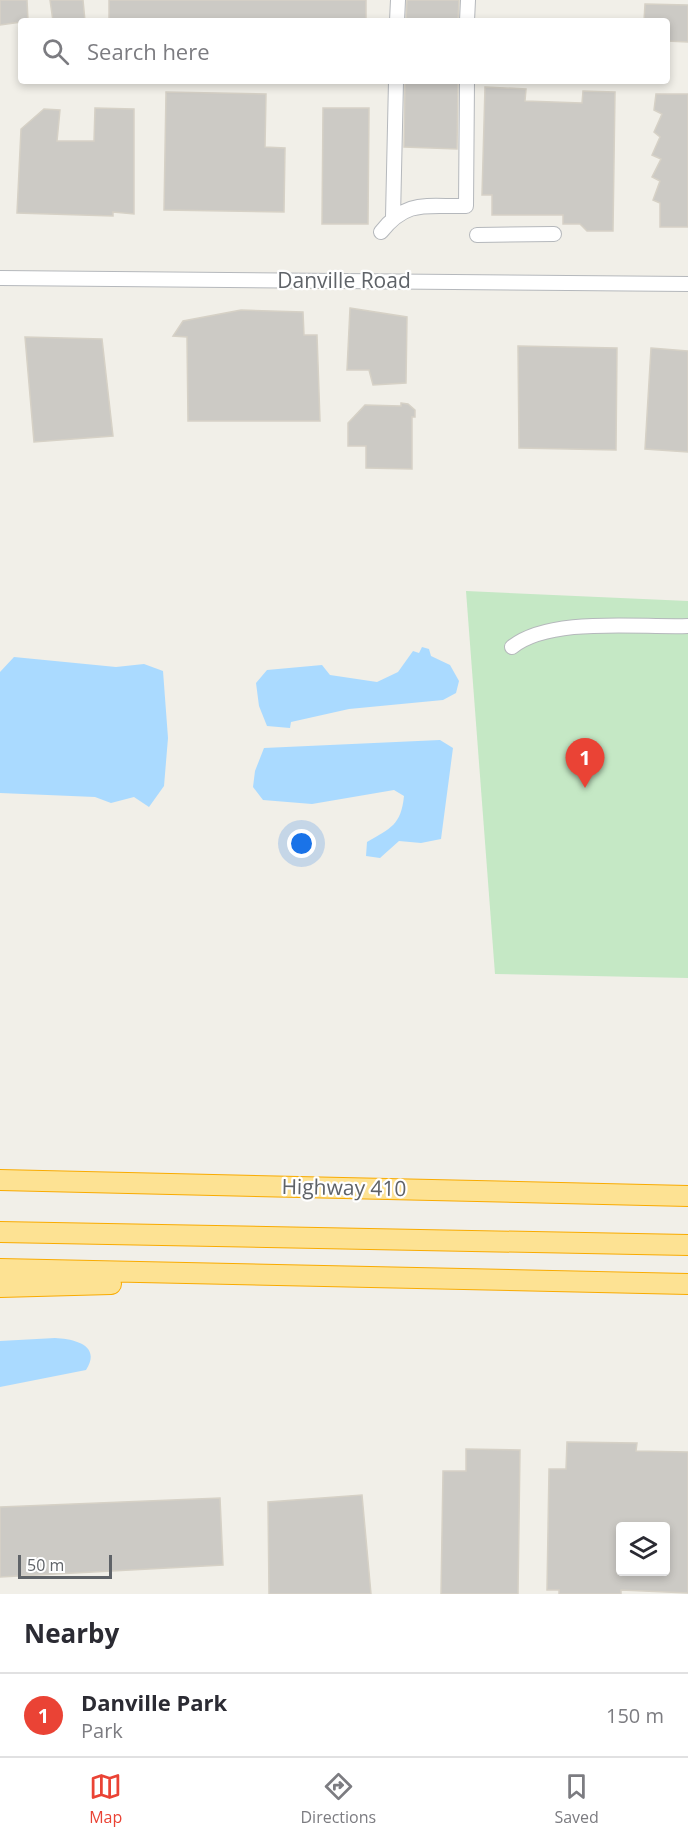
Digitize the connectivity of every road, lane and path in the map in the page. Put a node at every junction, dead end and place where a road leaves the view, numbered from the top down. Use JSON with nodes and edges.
{"nodes":[{"id":1,"x":398,"y":0,"type":"edge"},
{"id":2,"x":468,"y":0,"type":"edge"},
{"id":3,"x":397,"y":18,"type":"edge"},
{"id":4,"x":467,"y":18,"type":"edge"},
{"id":5,"x":396,"y":84,"type":"edge"},
{"id":6,"x":467,"y":84,"type":"edge"},
{"id":7,"x":393,"y":217,"type":"junction"},
{"id":8,"x":381,"y":232,"type":"dead end"},
{"id":9,"x":554,"y":234,"type":"dead end"},
{"id":10,"x":477,"y":235,"type":"dead end"},
{"id":11,"x":0,"y":278,"type":"edge"},
{"id":12,"x":688,"y":284,"type":"edge"},
{"id":13,"x":688,"y":626,"type":"edge"},
{"id":14,"x":512,"y":647,"type":"dead end"},
{"id":15,"x":0,"y":1180,"type":"edge"},
{"id":16,"x":688,"y":1196,"type":"edge"},
{"id":17,"x":0,"y":1232,"type":"edge"},
{"id":18,"x":688,"y":1245,"type":"edge"},
{"id":19,"x":0,"y":1269,"type":"edge"},
{"id":20,"x":384,"y":1279,"type":"junction"},
{"id":21,"x":688,"y":1284,"type":"edge"},
{"id":22,"x":0,"y":1287,"type":"edge"}],
"edges":[{"from":1,"to":3,"type":"street"},
{"from":2,"to":4,"type":"street"},
{"from":5,"to":7,"type":"street"},
{"from":6,"to":7,"type":"street"},
{"from":7,"to":8,"type":"street"},
{"from":9,"to":10,"type":"street"},
{"from":11,"to":12,"type":"street","name":"Danville Road"},
{"from":13,"to":14,"type":"street"},
{"from":15,"to":16,"type":"highway","name":"Highway 410"},
{"from":17,"to":18,"type":"highway"},
{"from":19,"to":20,"type":"highway"},
{"from":20,"to":21,"type":"highway"},
{"from":20,"to":22,"type":"highway"}]}
